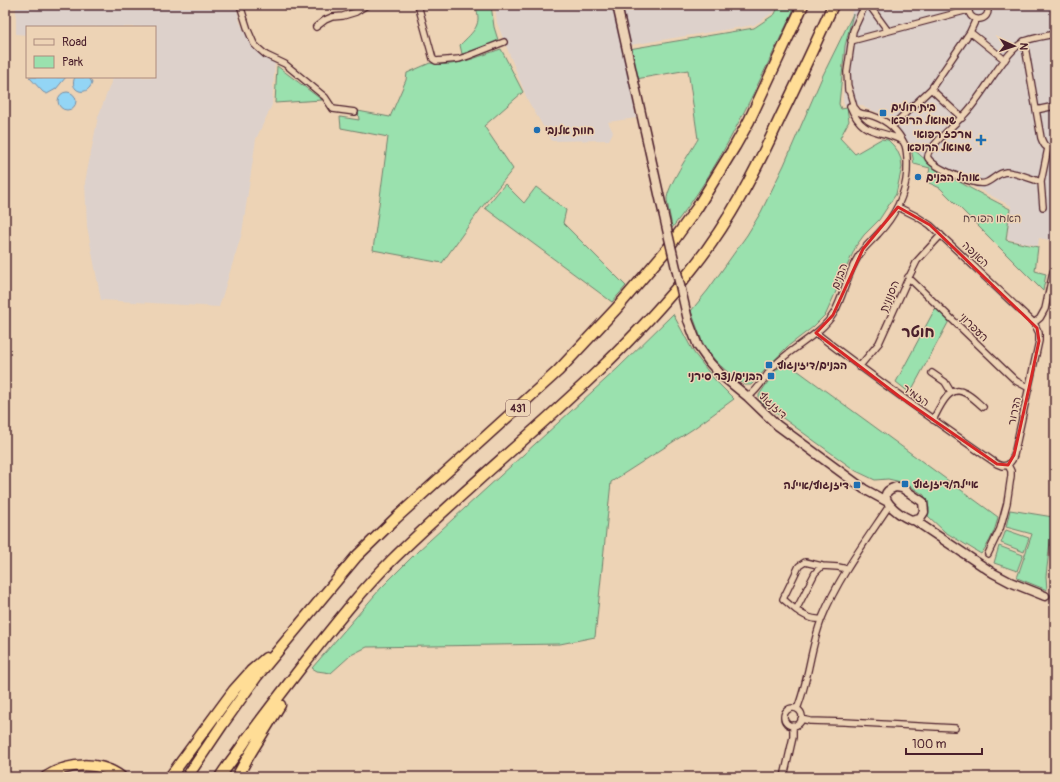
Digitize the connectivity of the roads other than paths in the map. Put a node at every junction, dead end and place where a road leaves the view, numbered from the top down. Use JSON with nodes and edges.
{"nodes":[{"id":1,"x":240,"y":5,"type":"edge"},
{"id":2,"x":366,"y":5,"type":"edge"},
{"id":3,"x":418,"y":5,"type":"edge"},
{"id":4,"x":617,"y":5,"type":"edge"},
{"id":5,"x":803,"y":5,"type":"edge"},
{"id":6,"x":833,"y":5,"type":"edge"},
{"id":7,"x":865,"y":5,"type":"edge"},
{"id":8,"x":869,"y":5,"type":"edge"},
{"id":9,"x":987,"y":5,"type":"edge"},
{"id":10,"x":969,"y":8,"type":"edge"},
{"id":11,"x":976,"y":19,"type":"junction"},
{"id":12,"x":316,"y":27,"type":"dead end"},
{"id":13,"x":888,"y":31,"type":"junction"},
{"id":14,"x":970,"y":32,"type":"junction"},
{"id":15,"x":1055,"y":34,"type":"edge"},
{"id":16,"x":851,"y":41,"type":"junction"},
{"id":17,"x":1024,"y":41,"type":"junction"},
{"id":18,"x":504,"y":42,"type":"dead end"},
{"id":19,"x":1005,"y":60,"type":"junction"},
{"id":20,"x":931,"y":89,"type":"junction"},
{"id":21,"x":852,"y":104,"type":"junction"},
{"id":22,"x":1055,"y":106,"type":"edge"},
{"id":23,"x":1036,"y":110,"type":"junction"},
{"id":24,"x":354,"y":112,"type":"dead end"},
{"id":25,"x":962,"y":118,"type":"junction"},
{"id":26,"x":892,"y":126,"type":"junction"},
{"id":27,"x":901,"y":140,"type":"junction"},
{"id":28,"x":1048,"y":148,"type":"junction"},
{"id":29,"x":1055,"y":148,"type":"edge"},
{"id":30,"x":1041,"y":182,"type":"junction"},
{"id":31,"x":898,"y":207,"type":"junction"},
{"id":32,"x":1043,"y":207,"type":"dead end"},
{"id":33,"x":941,"y":235,"type":"junction"},
{"id":34,"x":1053,"y":272,"type":"dead end"},
{"id":35,"x":908,"y":277,"type":"junction"},
{"id":36,"x":1034,"y":323,"type":"junction"},
{"id":37,"x":816,"y":333,"type":"junction"},
{"id":38,"x":859,"y":367,"type":"junction"},
{"id":39,"x":932,"y":373,"type":"dead end"},
{"id":40,"x":1029,"y":388,"type":"junction"},
{"id":41,"x":951,"y":392,"type":"junction"},
{"id":42,"x":748,"y":397,"type":"junction"},
{"id":43,"x":983,"y":407,"type":"dead end"},
{"id":44,"x":933,"y":420,"type":"junction"},
{"id":45,"x":1008,"y":465,"type":"junction"},
{"id":46,"x":864,"y":488,"type":"junction"},
{"id":47,"x":890,"y":490,"type":"junction"},
{"id":48,"x":888,"y":504,"type":"junction"},
{"id":49,"x":924,"y":512,"type":"junction"},
{"id":50,"x":914,"y":520,"type":"junction"},
{"id":51,"x":936,"y":534,"type":"junction"},
{"id":52,"x":988,"y":554,"type":"dead end"},
{"id":53,"x":822,"y":566,"type":"junction"},
{"id":54,"x":847,"y":569,"type":"junction"},
{"id":55,"x":1045,"y":596,"type":"tunnel mouth"},
{"id":56,"x":796,"y":610,"type":"junction"},
{"id":57,"x":822,"y":619,"type":"junction"},
{"id":58,"x":287,"y":640,"type":"junction"},
{"id":59,"x":317,"y":648,"type":"junction"},
{"id":60,"x":797,"y":709,"type":"junction"},
{"id":61,"x":801,"y":719,"type":"junction"},
{"id":62,"x":793,"y":725,"type":"junction"},
{"id":63,"x":954,"y":728,"type":"dead end"},
{"id":64,"x":172,"y":774,"type":"edge"},
{"id":65,"x":46,"y":777,"type":"edge"},
{"id":66,"x":121,"y":777,"type":"edge"},
{"id":67,"x":187,"y":777,"type":"edge"},
{"id":68,"x":220,"y":777,"type":"edge"},
{"id":69,"x":237,"y":777,"type":"edge"},
{"id":70,"x":784,"y":777,"type":"edge"}],
"edges":[{"from":1,"to":24,"type":"street"},
{"from":2,"to":12,"type":"street"},
{"from":3,"to":18,"type":"street"},
{"from":4,"to":42,"type":"street","name":"דיזנגוף","bridge":true},
{"from":5,"to":58,"type":"highway","number":"431"},
{"from":6,"to":59,"type":"highway","number":"431"},
{"from":7,"to":16,"type":"street"},
{"from":8,"to":13,"type":"street"},
{"from":9,"to":11,"type":"street"},
{"from":10,"to":11,"type":"street"},
{"from":10,"to":13,"type":"street"},
{"from":11,"to":14,"type":"street"},
{"from":13,"to":16,"type":"street"},
{"from":14,"to":19,"type":"street"},
{"from":14,"to":20,"type":"street"},
{"from":15,"to":17,"type":"street"},
{"from":16,"to":21,"type":"street"},
{"from":17,"to":19,"type":"street"},
{"from":17,"to":23,"type":"street"},
{"from":19,"to":25,"type":"street"},
{"from":20,"to":25,"type":"street"},
{"from":20,"to":26,"type":"street"},
{"from":21,"to":26,"type":"street","name":"הבנים"},
{"from":21,"to":27,"type":"street"},
{"from":22,"to":23,"type":"street"},
{"from":23,"to":28,"type":"street"},
{"from":25,"to":30,"type":"street"},
{"from":26,"to":27,"type":"street","name":"הבנים"},
{"from":27,"to":31,"type":"street","name":"הבנים"},
{"from":28,"to":29,"type":"street"},
{"from":28,"to":30,"type":"street"},
{"from":30,"to":32,"type":"street"},
{"from":31,"to":33,"type":"street","name":"האנפה"},
{"from":31,"to":37,"type":"street","name":"הבנים"},
{"from":33,"to":35,"type":"street","name":"הסנונית"},
{"from":33,"to":36,"type":"street","name":"האנפה"},
{"from":34,"to":36,"type":"street"},
{"from":35,"to":38,"type":"street","name":"הסנונית"},
{"from":35,"to":40,"type":"street","name":"העפרוני"},
{"from":36,"to":40,"type":"street","name":"הדרור"},
{"from":37,"to":38,"type":"street","name":"הזמיר"},
{"from":37,"to":42,"type":"street","name":"הבנים"},
{"from":38,"to":44,"type":"street","name":"הזמיר"},
{"from":39,"to":41,"type":"street"},
{"from":40,"to":45,"type":"street","name":"הדרור"},
{"from":41,"to":43,"type":"street"},
{"from":41,"to":44,"type":"street"},
{"from":42,"to":46,"type":"street","name":"דיזנגוף"},
{"from":44,"to":45,"type":"street","name":"הזמיר"},
{"from":45,"to":52,"type":"street","name":"הדרור"},
{"from":46,"to":47,"type":"street"},
{"from":46,"to":48,"type":"street","name":"דיזנגוף"},
{"from":47,"to":48,"type":"street"},
{"from":47,"to":49,"type":"street"},
{"from":48,"to":50,"type":"street","name":"דיזנגוף"},
{"from":48,"to":54,"type":"street"},
{"from":49,"to":50,"type":"street"},
{"from":49,"to":51,"type":"street"},
{"from":50,"to":51,"type":"street"},
{"from":51,"to":55,"type":"street"},
{"from":53,"to":54,"type":"street"},
{"from":53,"to":56,"type":"street"},
{"from":53,"to":56,"type":"street"},
{"from":54,"to":57,"type":"street"},
{"from":56,"to":57,"type":"street"},
{"from":57,"to":60,"type":"street"},
{"from":58,"to":64,"type":"highway"},
{"from":58,"to":67,"type":"highway","number":"431"},
{"from":59,"to":68,"type":"highway","number":"431"},
{"from":59,"to":69,"type":"highway"},
{"from":60,"to":61,"type":"street"},
{"from":60,"to":62,"type":"street"},
{"from":61,"to":62,"type":"street"},
{"from":61,"to":63,"type":"street"},
{"from":62,"to":70,"type":"street"},
{"from":65,"to":66,"type":"highway"}]}
